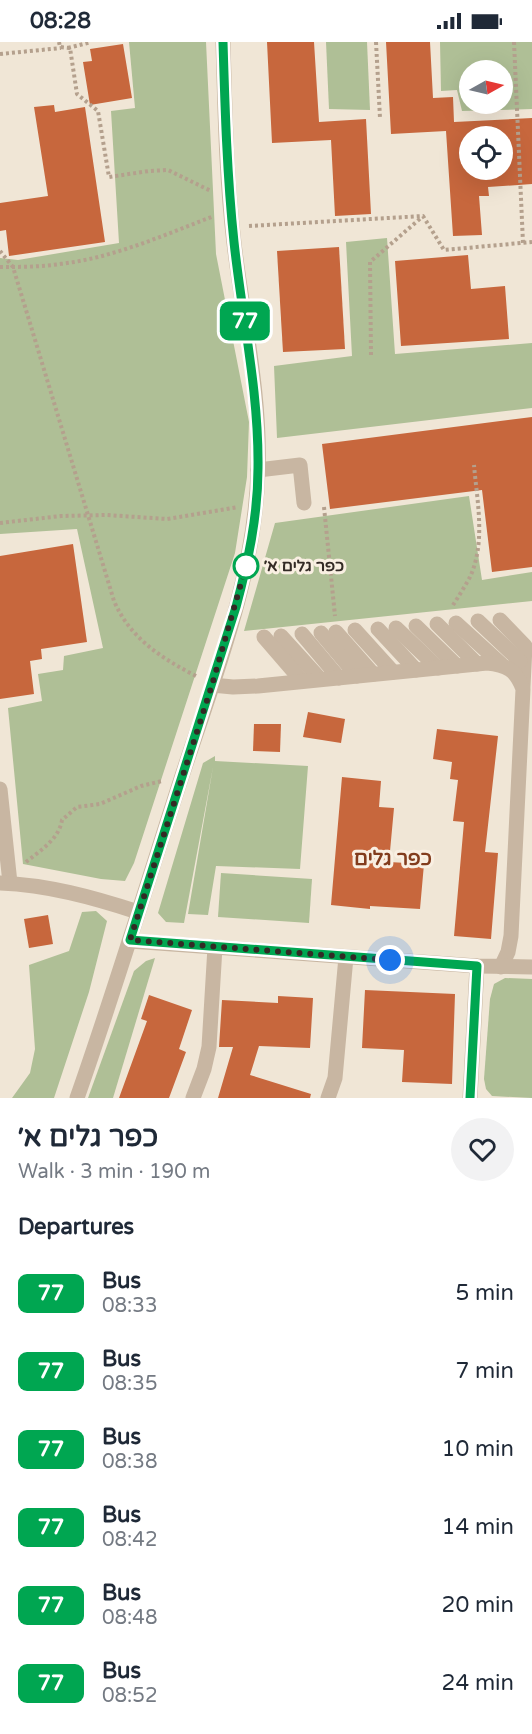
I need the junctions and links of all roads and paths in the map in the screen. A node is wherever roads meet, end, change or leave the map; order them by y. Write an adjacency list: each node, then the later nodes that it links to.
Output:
1 (60, 42): 6 (path)
2 (91, 42): 6 (path)
3 (223, 42): 9 (street)
4 (376, 42): 8 (path)
5 (514, 42): 13 (path)
6 (70, 48): 7 (path); 9 (path)
7 (0, 54)
8 (380, 118)
9 (231, 205): 11 (street); 16 (path)
10 (423, 216): 11 (path); 13 (path); 17 (path)
11 (233, 227): 19 (street)
12 (532, 242): 13 (path)
13 (523, 243)
14 (0, 251): 16 (path)
15 (0, 267): 16 (path)
16 (13, 267): 23 (path)
17 (371, 355)
18 (474, 465): 26 (path)
19 (258, 470): 21 (street); 22 (street)
20 (322, 497): 32 (path)
21 (304, 502)
22 (256, 504): 23 (path); 47 (street)
23 (89, 515): 24 (path); 47 (path)
24 (0, 523)
25 (500, 620): 37 (street)
26 (447, 621): 37 (street); 38 (street)
27 (478, 621): 37 (street)
28 (416, 626): 39 (street)
29 (396, 628): 40 (street)
30 (378, 629): 41 (street)
31 (355, 630): 42 (street)
32 (336, 632): 43 (street)
33 (321, 633): 43 (street)
34 (302, 634): 44 (street)
35 (281, 636): 45 (street)
36 (264, 637): 46 (street)
37 (518, 660): 38 (street); 56 (street)
38 (477, 664): 39 (street)
39 (457, 666): 40 (street)
40 (438, 668): 41 (street)
41 (416, 670): 42 (street)
42 (393, 672): 43 (street)
43 (365, 675): 44 (street)
44 (339, 678): 45 (street)
45 (320, 679): 46 (street)
46 (302, 681): 47 (street)
47 (212, 685): 48 (street)
48 (182, 777): 50 (path); 51 (street)
49 (0, 789): 50 (street)
50 (7, 881): 51 (street)
51 (138, 912): 52 (street)
52 (130, 940): 53 (street); 58 (street)
53 (215, 947): 54 (street); 59 (street)
54 (346, 957): 55 (street); 60 (street)
55 (477, 966): 56 (street); 61 (street)
56 (501, 967): 57 (street)
57 (532, 967)
58 (77, 1098)
59 (193, 1098)
60 (328, 1098)
61 (470, 1098)

